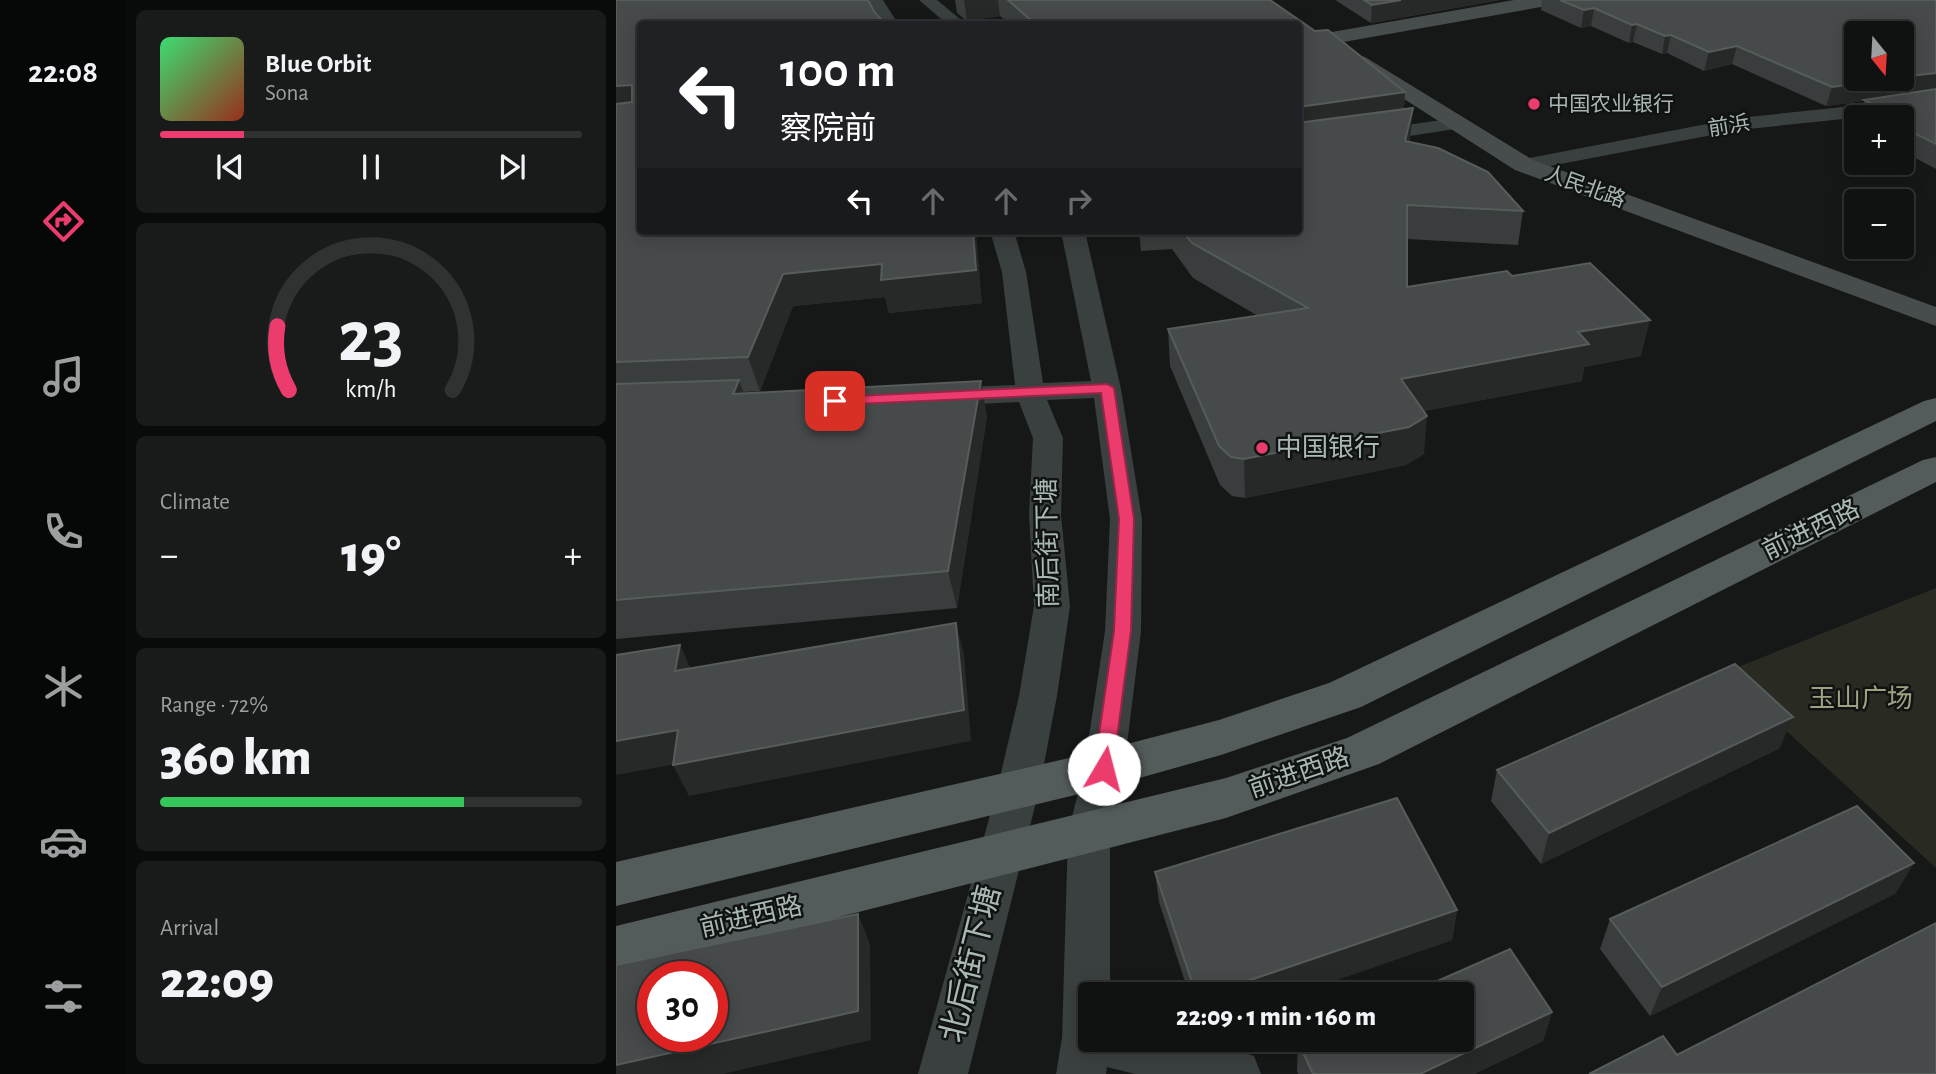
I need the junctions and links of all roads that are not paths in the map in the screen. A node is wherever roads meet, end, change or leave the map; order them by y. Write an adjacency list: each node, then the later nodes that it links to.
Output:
1 (875, 0): 4 (street)
2 (931, 0): 5 (street)
3 (1547, 0): 7 (main road)
4 (888, 21)
5 (954, 21)
6 (1302, 34): 7 (main road, 人民北路)
7 (1326, 41): 9 (main road, 人民北路)
8 (1936, 99): 11 (street, 前浜)
9 (1455, 124): 10 (street); 11 (main road, 人民北路)
10 (1302, 146)
11 (1524, 165): 14 (main road, 人民北路)
12 (1003, 235): 16 (street, 南后街下塘)
13 (1074, 235): 15 (street)
14 (1936, 317)
15 (1107, 388): 16 (street); 20 (street)
16 (1030, 393): 17 (street); 21 (street, 南后街下塘)
17 (905, 398)
18 (1936, 408): 20 (main road, 前进西路)
19 (1936, 468): 22 (main road, 前进西路)
20 (1104, 769): 21 (main road, 前进西路); 22 (street)
21 (1018, 790): 23 (street, 南后街下塘); 24 (main road, 前进西路)
22 (1089, 832): 23 (main road, 前进西路); 26 (street)
23 (999, 855): 25 (main road, 前进西路); 28 (street, 北后街下塘)
24 (616, 884)
25 (616, 950)
26 (1088, 982)
27 (1110, 1052): 29 (street)
28 (943, 1074)
29 (1236, 1074)

